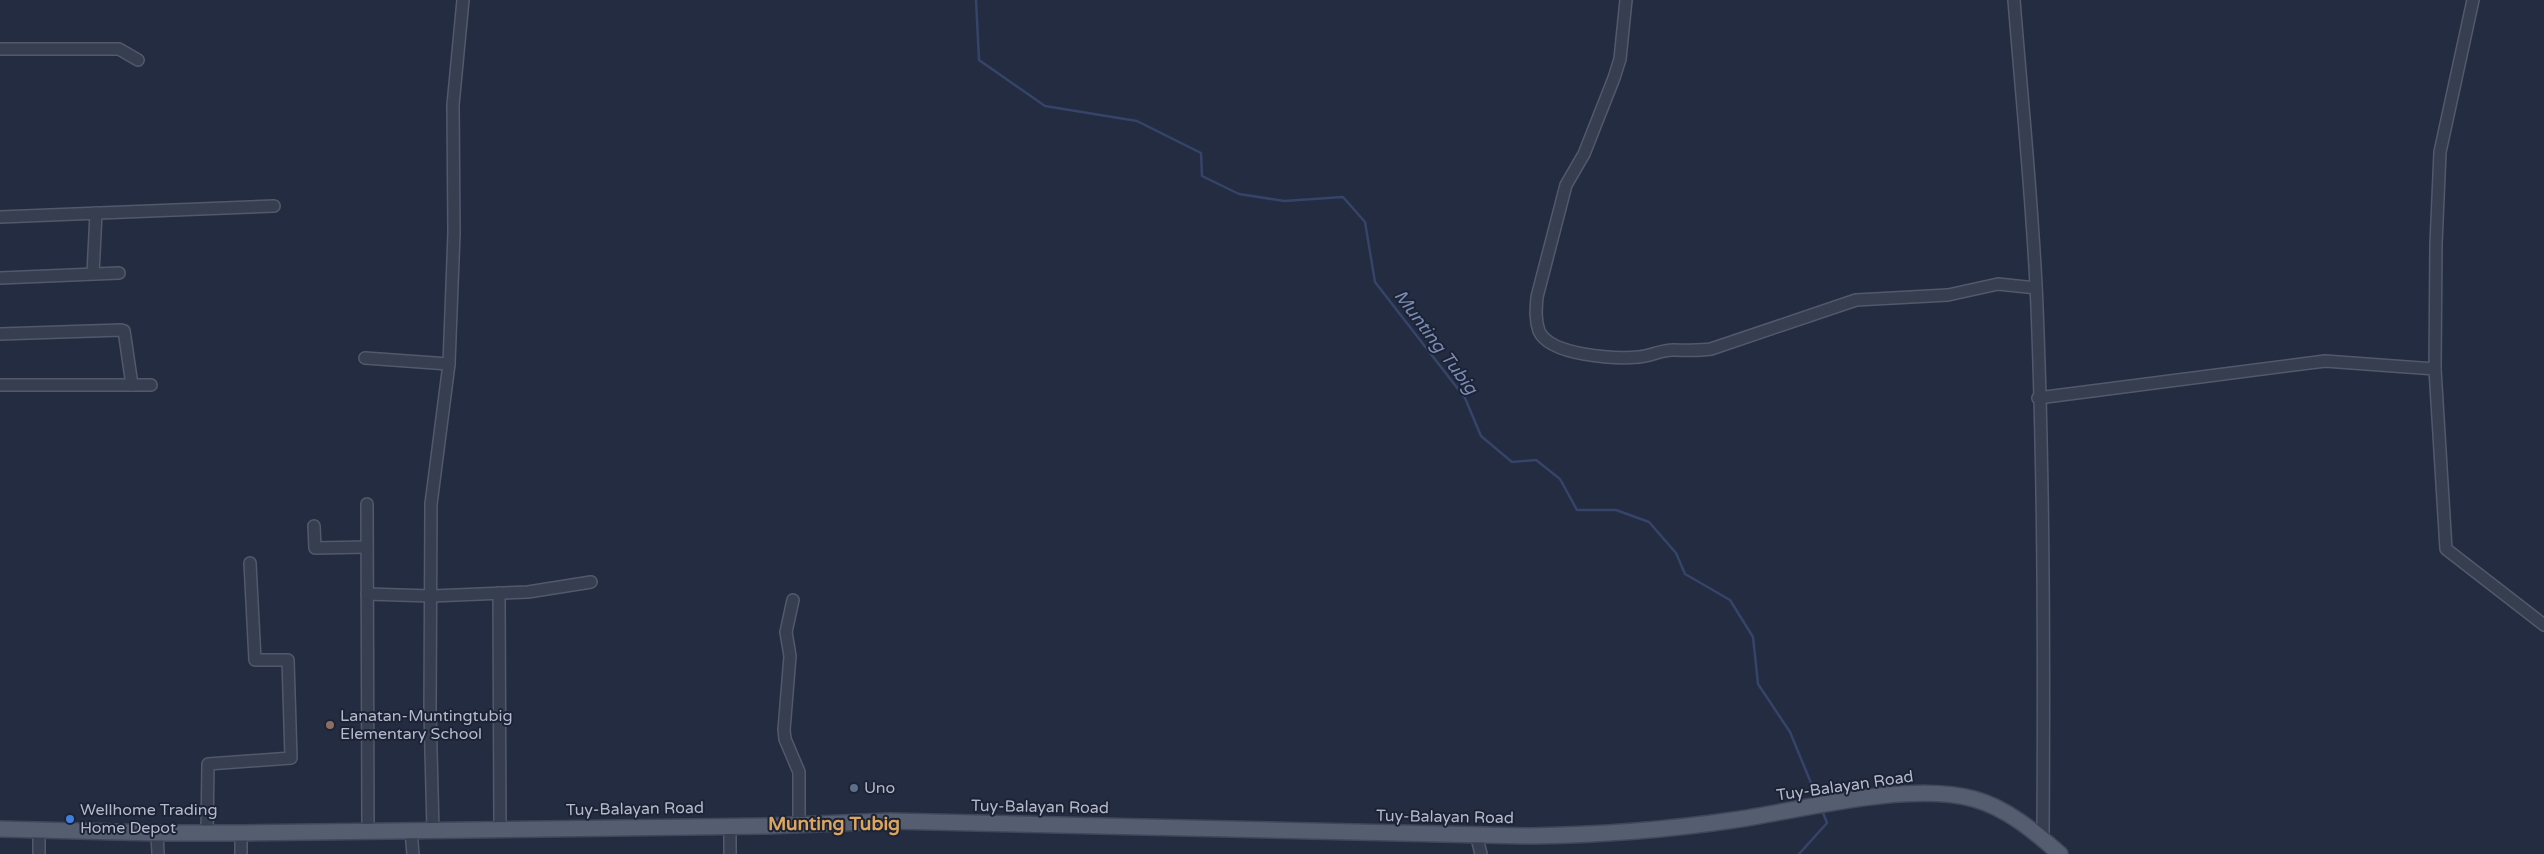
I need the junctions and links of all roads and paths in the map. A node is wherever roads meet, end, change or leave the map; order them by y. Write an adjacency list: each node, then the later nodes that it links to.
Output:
1 (463, 0): 16 (street)
2 (1626, 0): 13 (street)
3 (2014, 0): 13 (street)
4 (2473, 0): 17 (street)
5 (0, 49): 6 (street)
6 (138, 60)
7 (274, 206): 8 (street)
8 (96, 212): 9 (street); 11 (street)
9 (0, 217)
10 (119, 273): 11 (street)
11 (93, 274): 12 (street)
12 (0, 278)
13 (2036, 288): 21 (street)
14 (0, 334): 19 (street)
15 (365, 358): 16 (street)
16 (449, 364): 29 (street)
17 (2435, 368): 21 (street); 31 (street)
18 (0, 385): 19 (street)
19 (132, 385): 20 (street)
20 (150, 385)
21 (2038, 398): 44 (street)
22 (367, 504): 24 (street)
23 (314, 526): 24 (street)
24 (367, 547): 28 (street)
25 (250, 563): 41 (street)
26 (591, 582): 27 (street)
27 (499, 593): 29 (street); 36 (street)
28 (368, 594): 29 (street); 37 (street)
29 (432, 596): 38 (street)
30 (793, 600): 33 (street)
31 (2544, 625)
32 (730, 825): 33 (main road, Tuy-Balayan Road); 36 (main road, Tuy-Balayan Road); 49 (street)
33 (799, 825): 43 (main road, Tuy-Balayan Road)
34 (0, 829): 35 (main road, Tuy-Balayan Road)
35 (39, 829): 40 (main road, Tuy-Balayan Road); 45 (street)
36 (500, 829): 38 (main road, Tuy-Balayan Road)
37 (368, 830): 39 (main road, Tuy-Balayan Road); 42 (main road, Tuy-Balayan Road)
38 (433, 830): 39 (main road, Tuy-Balayan Road)
39 (410, 831): 48 (street)
40 (157, 833): 41 (main road, Tuy-Balayan Road); 46 (street)
41 (207, 833): 42 (main road, Tuy-Balayan Road)
42 (240, 833): 47 (street)
43 (1474, 834): 44 (main road, Tuy-Balayan Road); 50 (street); 51 (street)
44 (2043, 839): 52 (main road, Tuy-Balayan Road)
45 (39, 854)
46 (158, 854)
47 (241, 854)
48 (413, 854)
49 (730, 854)
50 (1474, 854)
51 (1482, 854)
52 (2060, 854)

